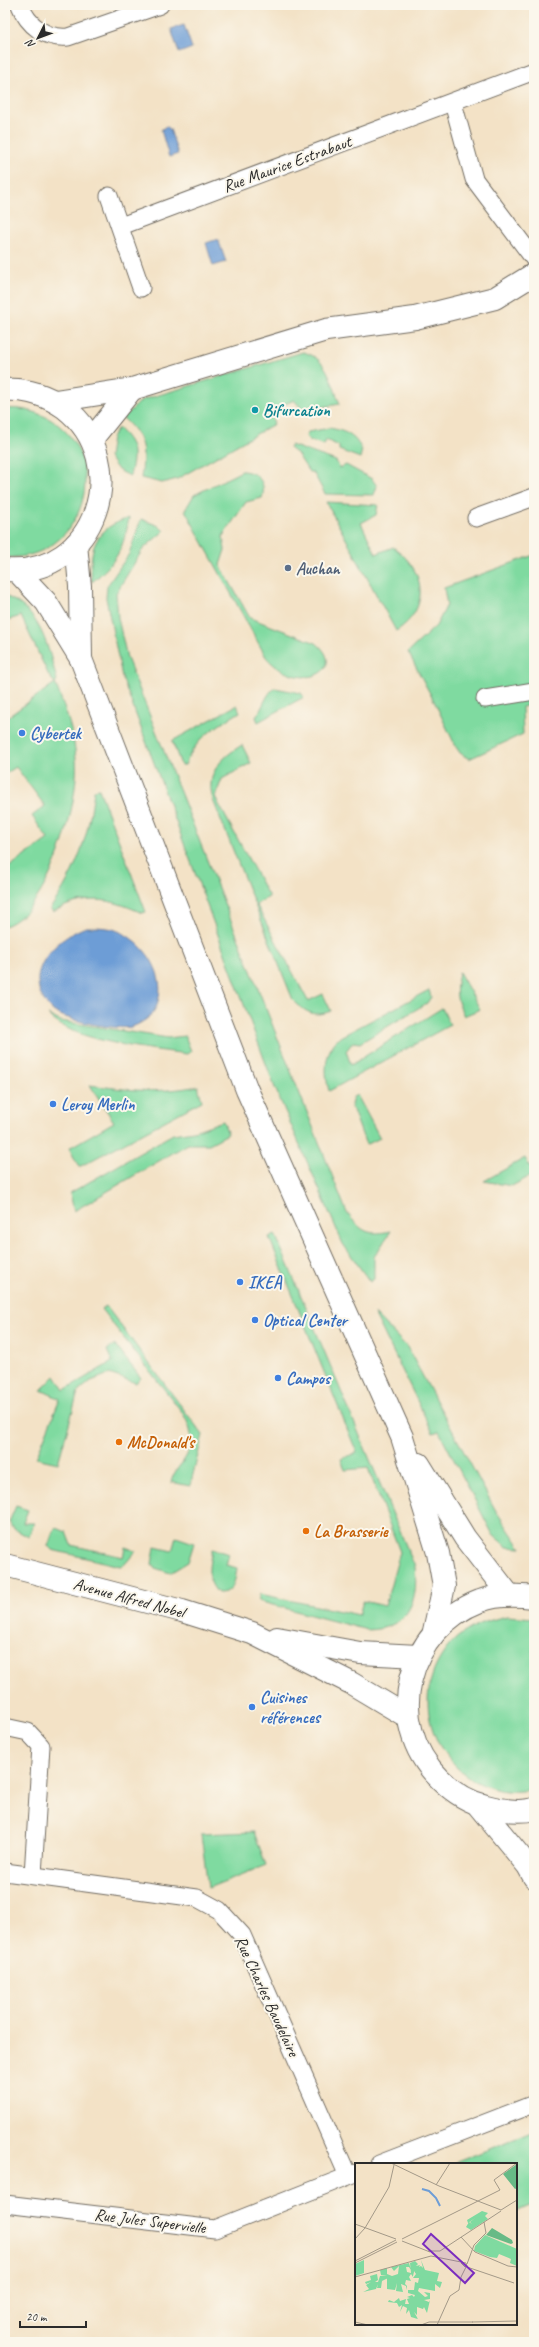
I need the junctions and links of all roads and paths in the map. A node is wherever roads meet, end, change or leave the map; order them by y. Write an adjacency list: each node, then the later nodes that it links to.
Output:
1 (20, 5): 2 (street)
2 (160, 5)
3 (534, 71): 4 (street, Rue Maurice Estrabaut)
4 (453, 103): 6 (street, Rue Maurice Estrabaut); 7 (street)
5 (110, 196): 6 (street)
6 (121, 226): 9 (street)
7 (534, 258)
8 (534, 274): 11 (main road)
9 (141, 288)
10 (6, 389): 12 (main road)
11 (132, 389): 12 (main road); 13 (main road)
12 (55, 401): 13 (main road)
13 (92, 438): 16 (main road)
14 (534, 497): 15 (street)
15 (476, 518)
16 (76, 544): 17 (main road); 18 (main road)
17 (11, 570): 18 (main road)
18 (81, 659): 21 (main road)
19 (534, 691): 20 (street)
20 (484, 700)
21 (402, 1437): 23 (main road); 25 (main road)
22 (5, 1566): 26 (main road, Avenue Alfred Nobel)
23 (509, 1595): 24 (main road); 25 (main road)
24 (534, 1597)
25 (434, 1631): 27 (main road)
26 (252, 1633): 27 (main road, Avenue Alfred Nobel); 28 (main road, Avenue Alfred Nobel)
27 (418, 1656): 28 (main road)
28 (408, 1718): 30 (main road)
29 (5, 1728): 33 (street)
30 (477, 1804): 31 (main road); 34 (main road)
31 (534, 1809)
32 (5, 1872): 33 (street, Rue Charles Baudelaire)
33 (33, 1875): 37 (street, Rue Charles Baudelaire)
34 (534, 1877)
35 (534, 2104): 36 (street)
36 (382, 2163)
37 (352, 2174): 38 (street, Rue Jules Supervielle)
38 (5, 2204)

